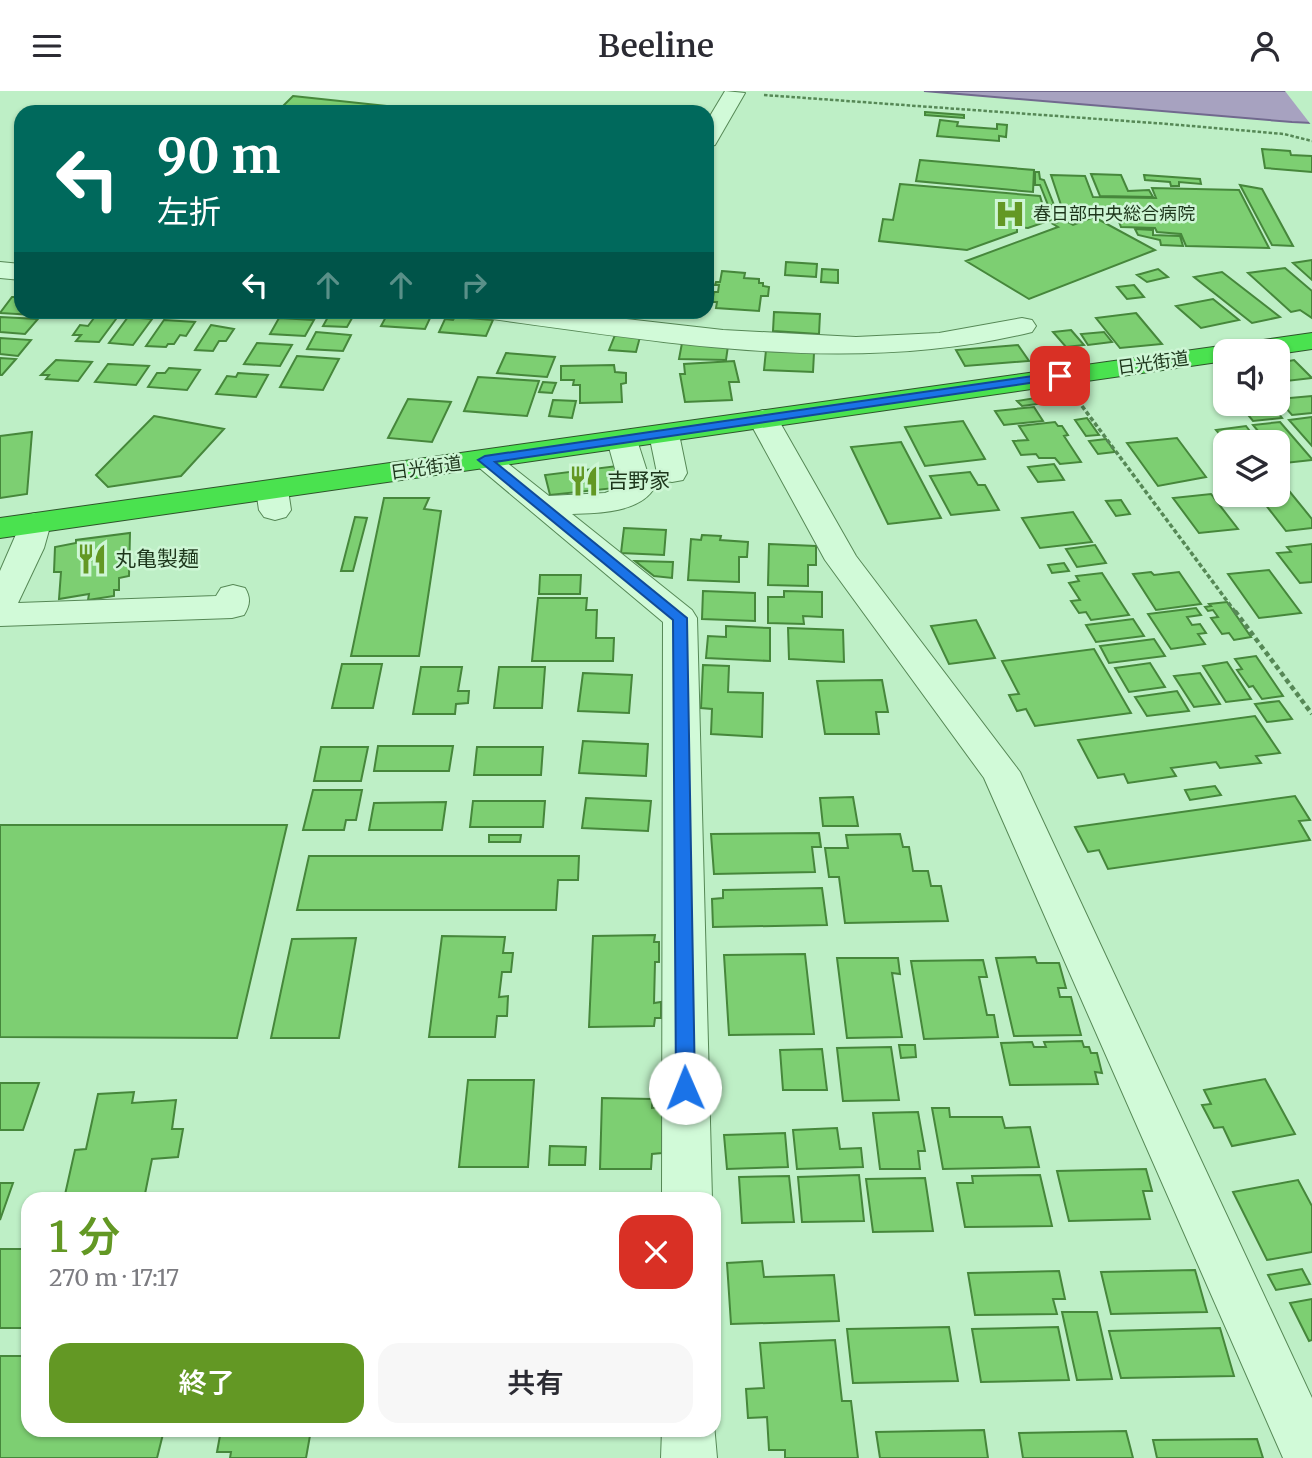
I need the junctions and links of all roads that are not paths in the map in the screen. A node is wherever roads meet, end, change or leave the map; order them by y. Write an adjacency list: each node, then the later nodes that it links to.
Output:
1 (734, 93): 2 (street)
2 (714, 128)
3 (619, 319): 4 (street)
4 (1022, 327)
5 (1312, 341): 6 (highway)
6 (1290, 344)
7 (1213, 355): 8 (highway, 日光街道)
8 (763, 419): 9 (highway, 日光街道); 22 (street)
9 (664, 434): 10 (highway, 日光街道); 12 (street)
10 (622, 440): 11 (highway, 日光街道); 13 (street)
11 (485, 460): 13 (street); 15 (highway, 日光街道)
12 (672, 473)
13 (548, 511): 14 (street); 19 (street)
14 (598, 516)
15 (35, 523): 16 (highway, 日光街道); 18 (street)
16 (0, 528)
17 (233, 596): 18 (street)
18 (2, 599)
19 (687, 1192)
20 (689, 1437): 21 (street)
21 (690, 1458)
22 (1311, 1458)

